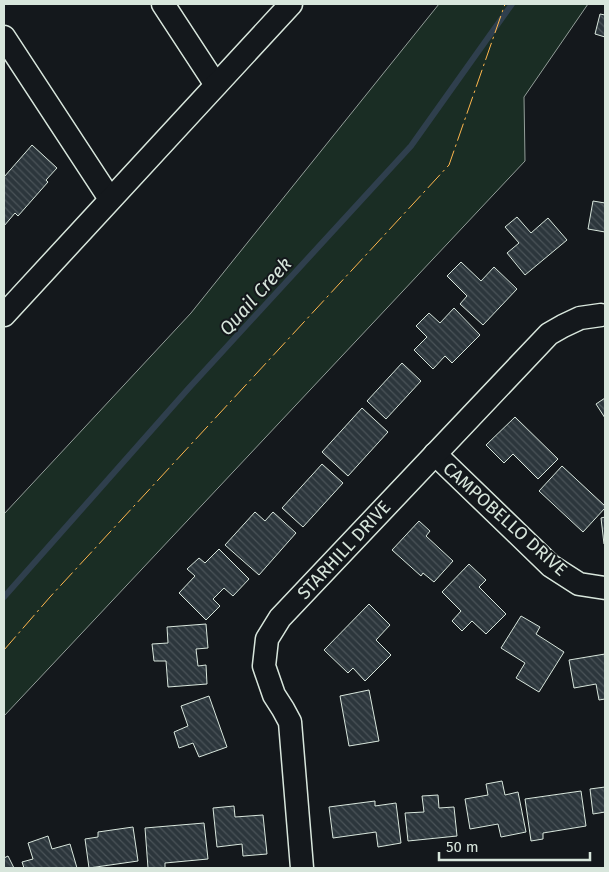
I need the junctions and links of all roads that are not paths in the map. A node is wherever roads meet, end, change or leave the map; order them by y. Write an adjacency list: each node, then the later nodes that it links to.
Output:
1 (163, 4): 4 (street)
2 (291, 4): 4 (street)
3 (4, 37): 5 (street)
4 (216, 85): 5 (street)
5 (110, 199): 6 (street)
6 (4, 315)
7 (601, 315): 8 (street, STARHILL DRIVE)
8 (435, 454): 9 (street, CAMPOBELLO DRIVE); 10 (street, STARHILL DRIVE)
9 (605, 588)
10 (302, 868)

